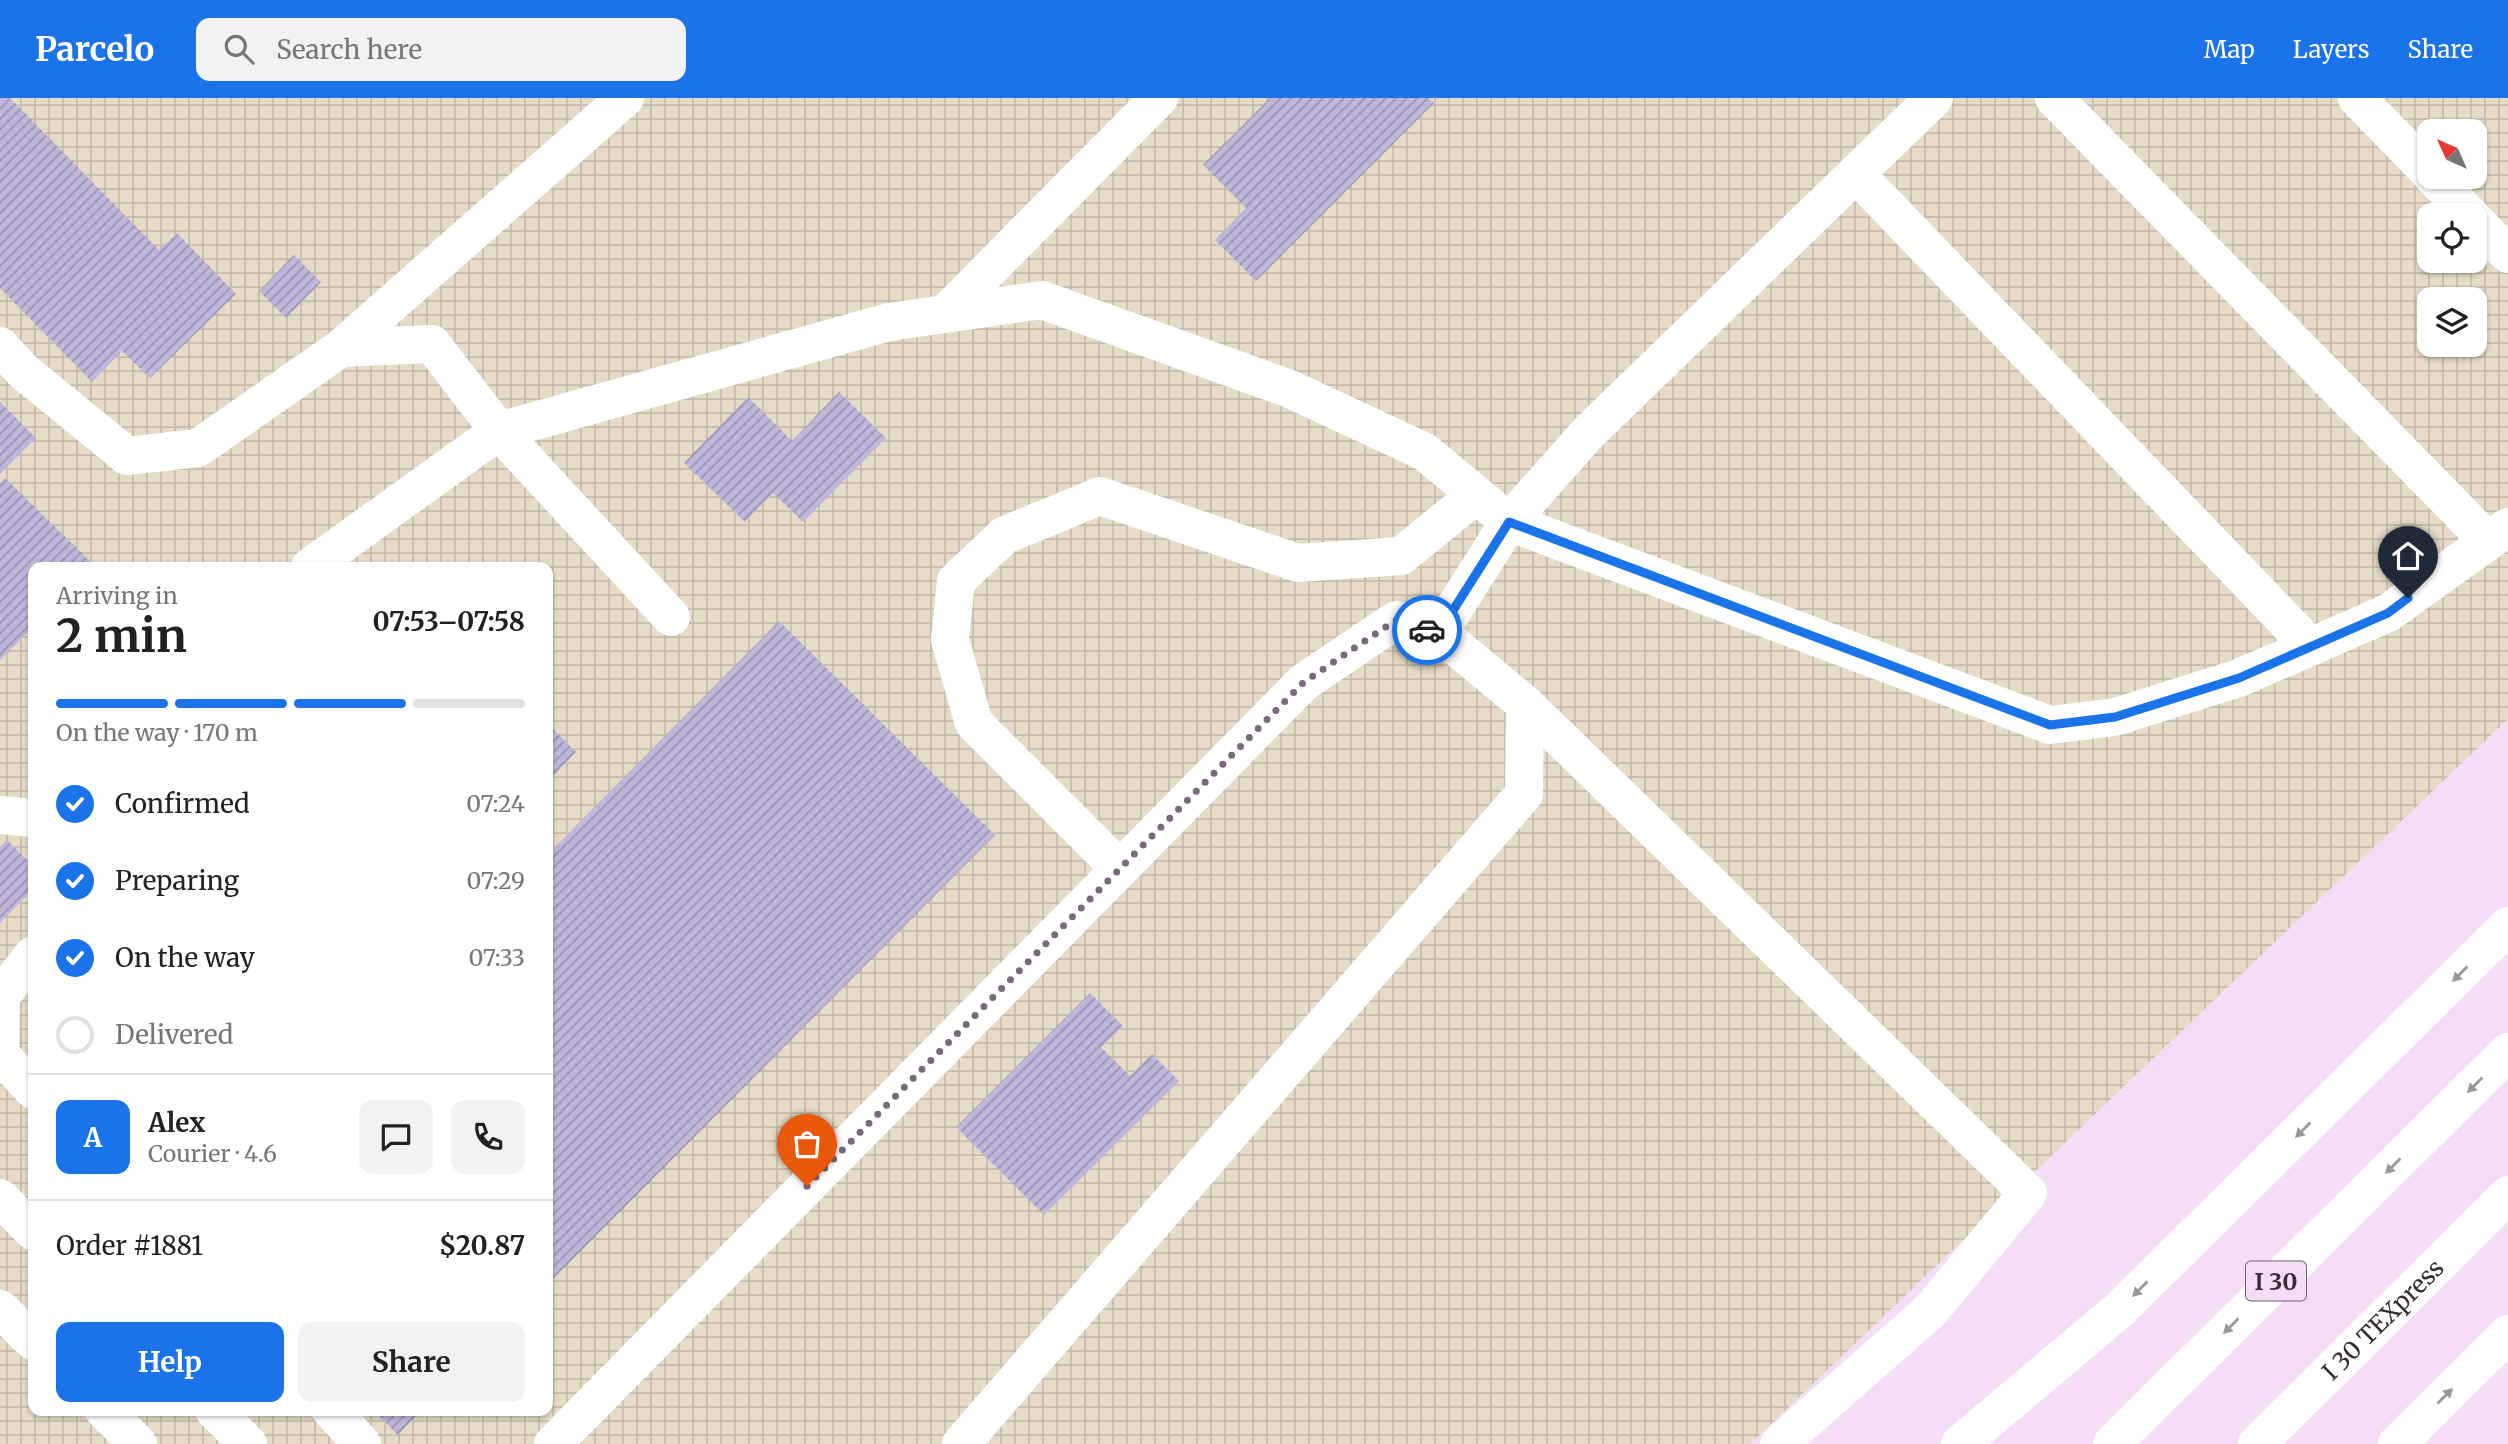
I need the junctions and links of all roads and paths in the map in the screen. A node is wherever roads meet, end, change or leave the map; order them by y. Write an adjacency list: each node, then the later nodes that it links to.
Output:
1 (625, 98): 14 (main road)
2 (1159, 98): 12 (main road)
3 (1934, 98): 7 (main road)
4 (2054, 98): 18 (main road)
5 (2357, 98): 6 (main road)
6 (2417, 160)
7 (1856, 174): 17 (main road); 22 (main road)
8 (2445, 189): 9 (main road)
9 (2458, 203)
10 (2487, 233): 11 (main road)
11 (2508, 254)
12 (946, 314): 15 (main road); 16 (main road)
13 (0, 346): 14 (main road)
14 (341, 348): 15 (main road)
15 (499, 431): 19 (main road); 20 (main road)
16 (1476, 495): 17 (main road); 26 (main road)
17 (1509, 522): 21 (main road); 22 (main road)
18 (2498, 534): 22 (main road)
19 (317, 562)
20 (671, 617)
21 (1438, 634): 23 (main road); 26 (main road)
22 (2311, 647)
23 (1525, 704): 44 (main road); 45 (main road)
24 (0, 815): 25 (main road)
25 (28, 818)
26 (1120, 869): 43 (main road)
27 (2508, 926): 46 (main road, one-way to 46)
28 (28, 961): 30 (main road)
29 (2508, 1052): 47 (main road, I 30, one-way to 47)
30 (28, 1084)
31 (2508, 1195): 48 (main road, I 30 TEXpress)
32 (0, 1198): 33 (main road)
33 (28, 1226)
34 (0, 1309): 36 (main road)
35 (2508, 1334): 49 (main road, one-way to 35)
36 (28, 1336)
37 (110, 1416): 40 (main road)
38 (220, 1416): 41 (main road)
39 (336, 1416): 42 (main road)
40 (138, 1444)
41 (248, 1444)
42 (362, 1444)
43 (552, 1444)
44 (961, 1444)
45 (1779, 1444)
46 (1960, 1444)
47 (2112, 1444)
48 (2257, 1444)
49 (2397, 1444)

